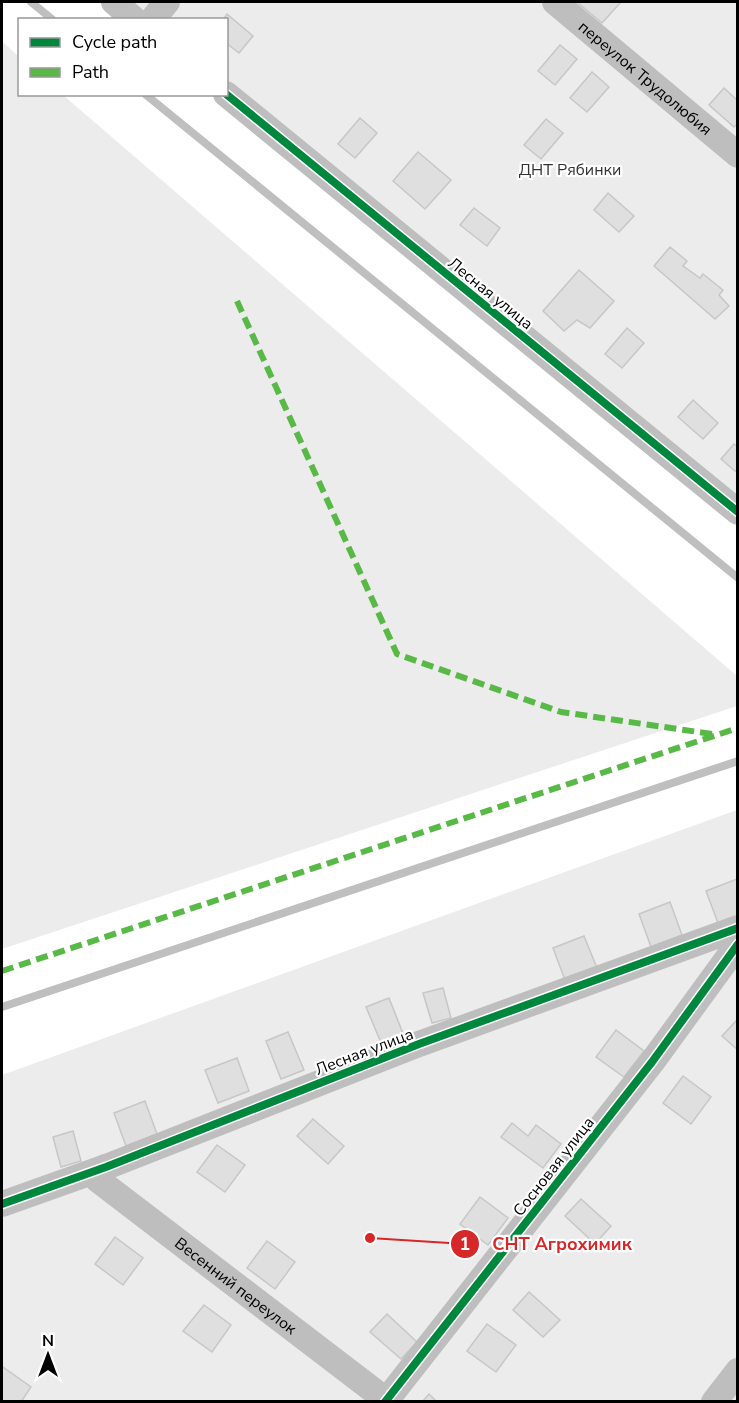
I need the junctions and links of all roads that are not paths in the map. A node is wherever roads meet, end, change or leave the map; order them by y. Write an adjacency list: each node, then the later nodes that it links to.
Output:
1 (114, 2): 4 (street)
2 (167, 2): 5 (street)
3 (555, 2): 7 (street, переулок Трудолюбия)
4 (133, 18)
5 (154, 18)
6 (228, 96): 8 (street, Лесная улица)
7 (738, 155)
8 (738, 512)
9 (738, 928): 11 (street, Лесная улица)
10 (738, 944): 14 (street, Сосновая улица)
11 (106, 1167): 12 (street, Лесная улица); 14 (street, Весенний переулок)
12 (2, 1204)
13 (738, 1371): 15 (street)
14 (385, 1401)
15 (714, 1401)

